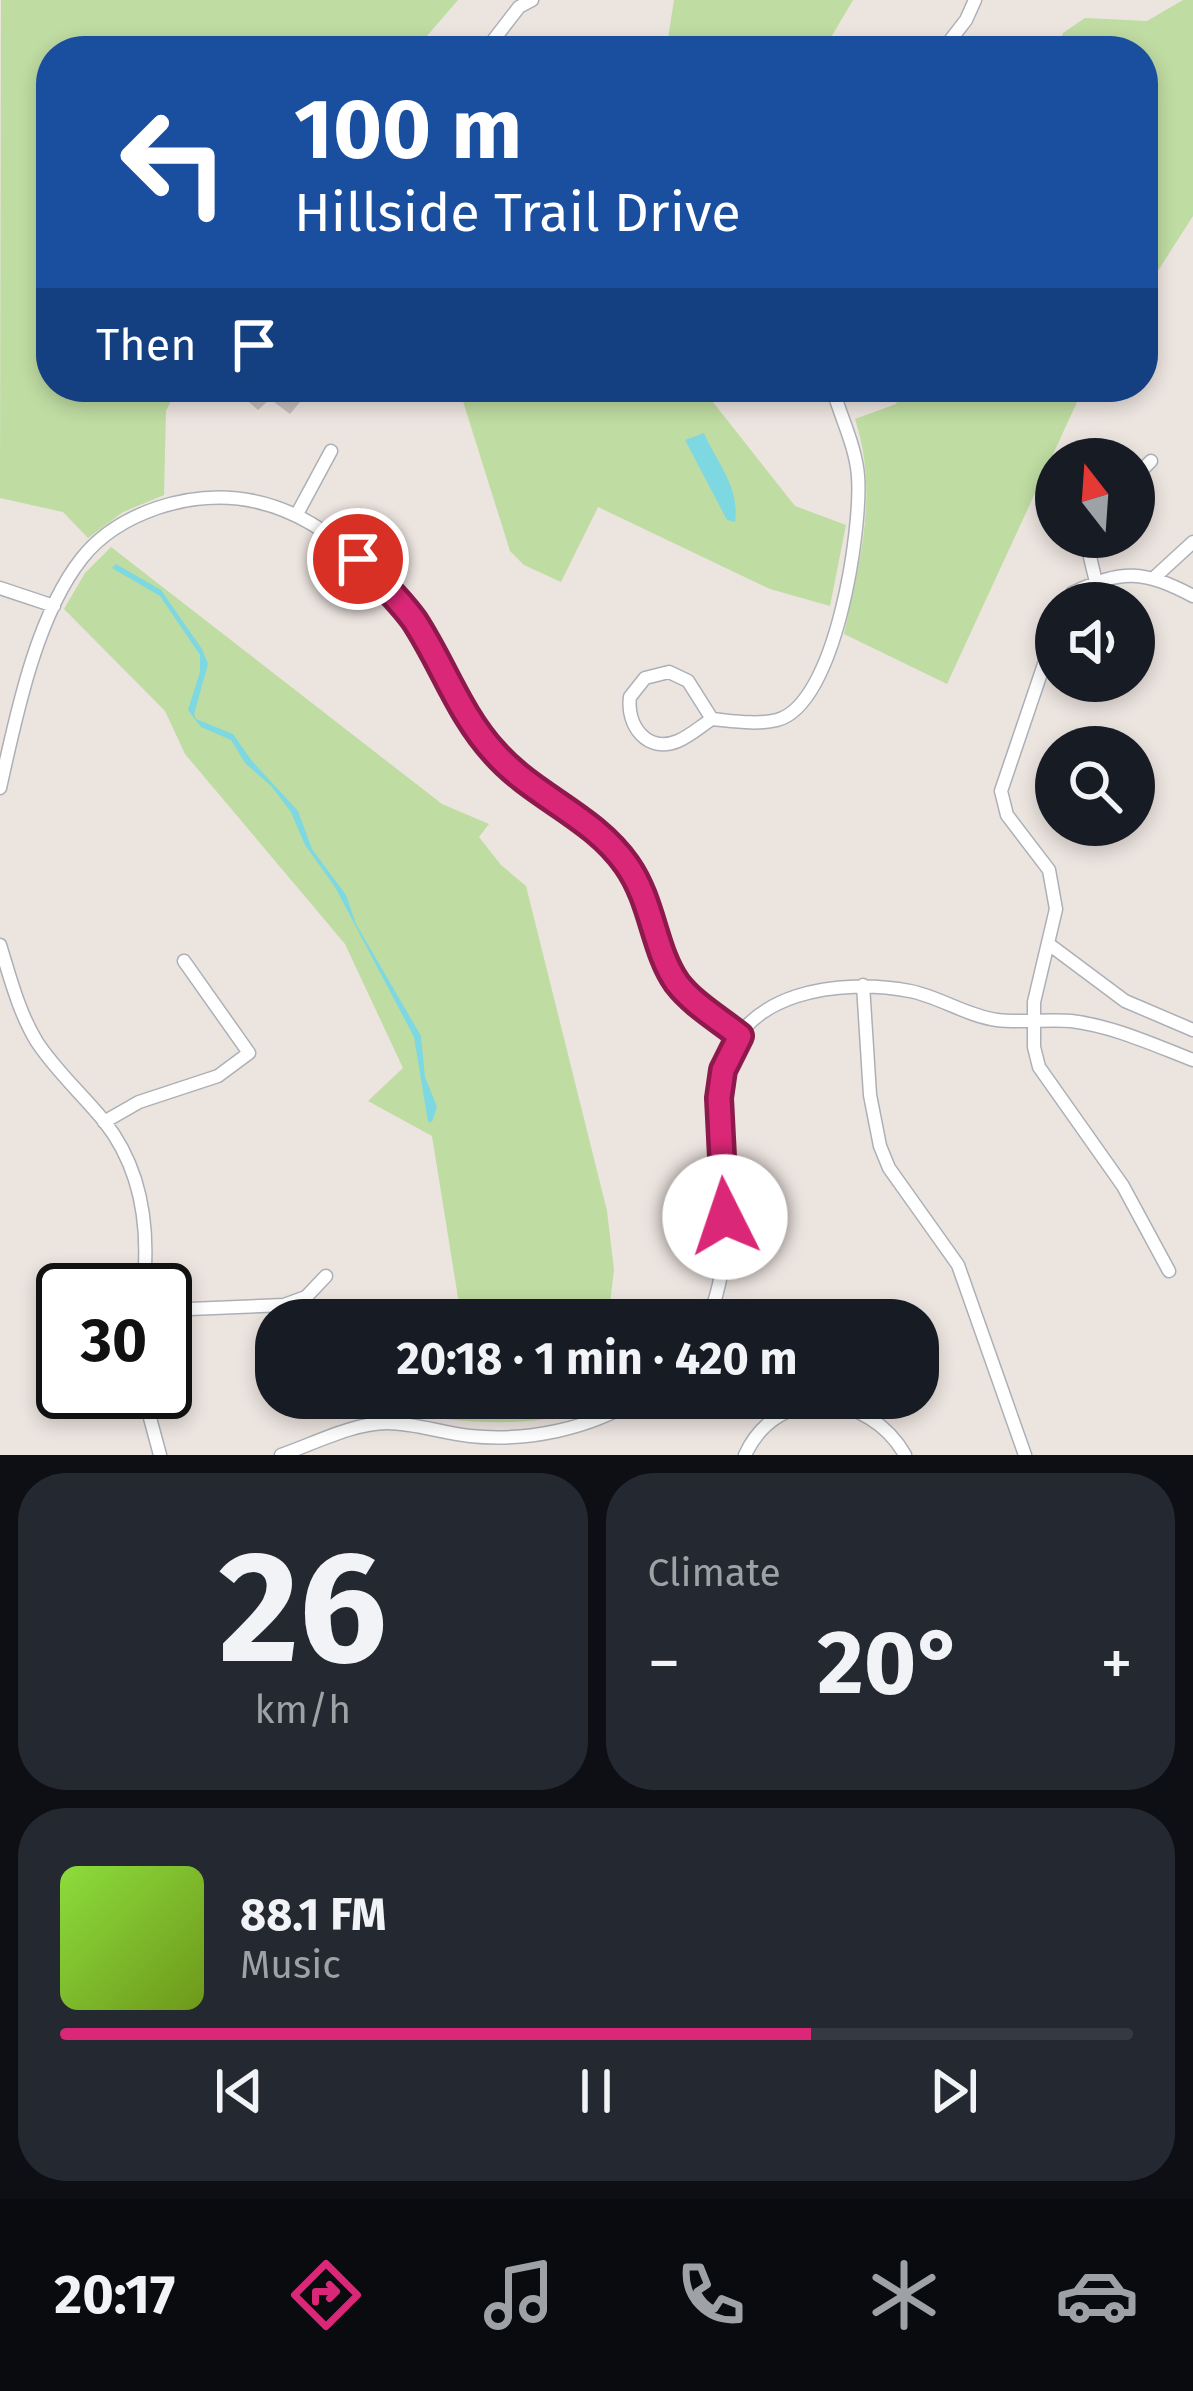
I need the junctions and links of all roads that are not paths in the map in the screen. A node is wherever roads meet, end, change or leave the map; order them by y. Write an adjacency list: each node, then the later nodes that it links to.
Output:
1 (532, 0): 3 (street)
2 (975, 0): 4 (street)
3 (497, 36)
4 (954, 36)
5 (837, 402): 16 (street)
6 (331, 451): 7 (street)
7 (297, 514): 14 (street); 24 (street)
8 (1193, 542): 10 (street)
9 (1090, 558): 11 (street)
10 (1156, 576): 11 (street); 13 (street)
11 (1096, 582)
12 (0, 588): 14 (street)
13 (1193, 596)
14 (55, 606): 17 (street)
15 (1035, 691): 19 (street)
16 (712, 719): 16 (street)
17 (0, 788)
18 (0, 945): 26 (street)
19 (1050, 945): 22 (street); 23 (street)
20 (184, 961): 26 (street)
21 (863, 985): 22 (street); 24 (street); 38 (street)
22 (1033, 1022): 25 (street); 28 (street)
23 (1193, 1030)
24 (740, 1036): 30 (street)
25 (1193, 1060)
26 (104, 1122): 27 (street)
27 (145, 1263)
28 (1169, 1271)
29 (326, 1276): 31 (street)
30 (716, 1299)
31 (192, 1309)
32 (150, 1419): 34 (street)
33 (596, 1419): 35 (street)
34 (160, 1455)
35 (281, 1455)
36 (745, 1455): 37 (street)
37 (905, 1455)
38 (1025, 1455)

